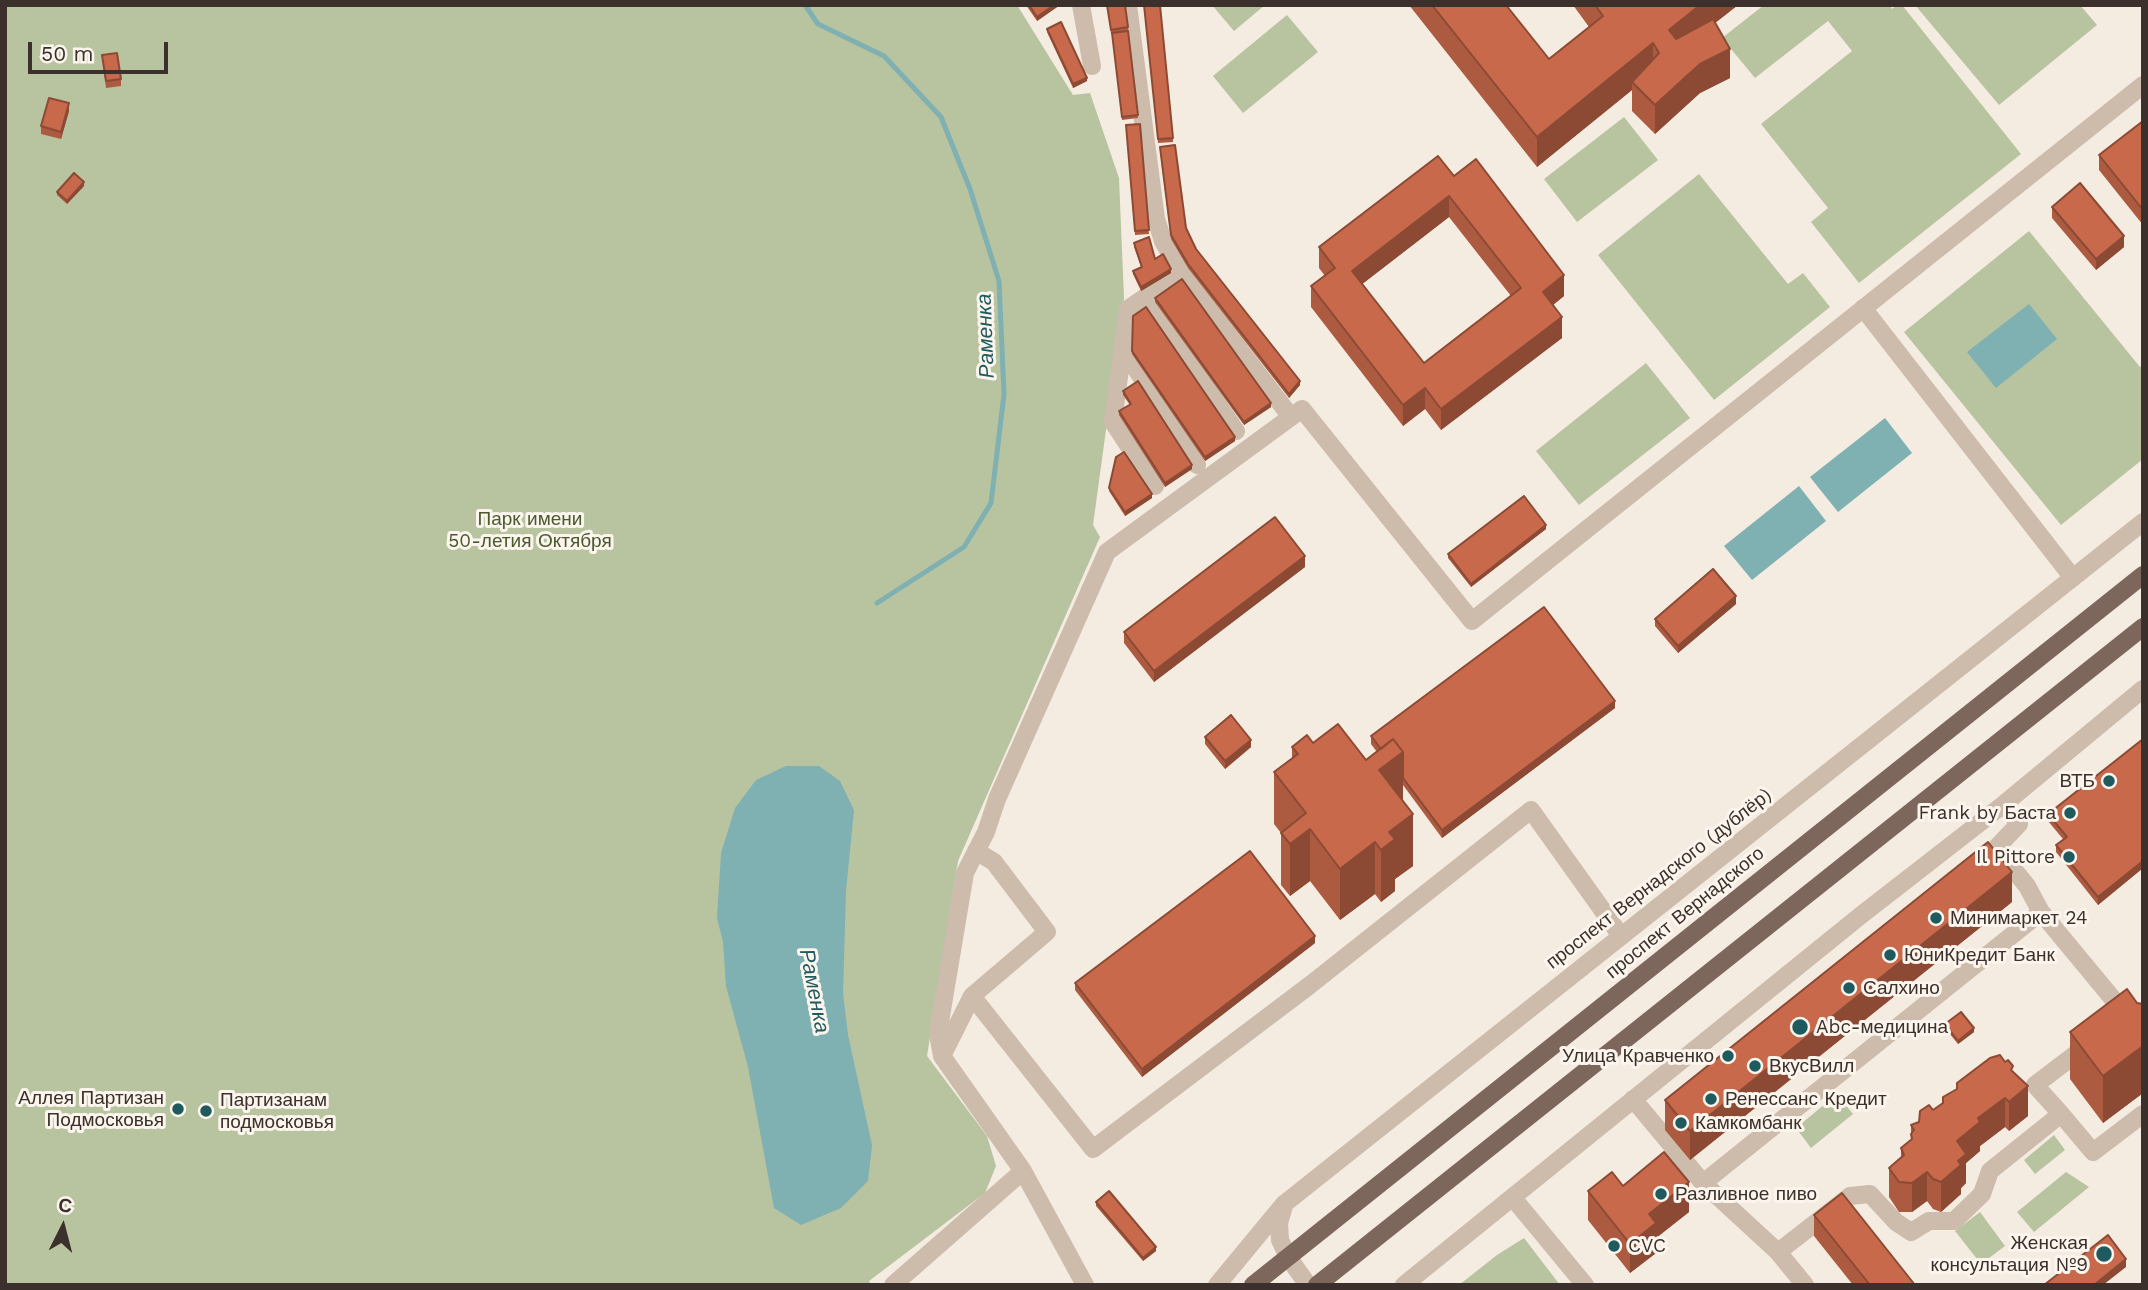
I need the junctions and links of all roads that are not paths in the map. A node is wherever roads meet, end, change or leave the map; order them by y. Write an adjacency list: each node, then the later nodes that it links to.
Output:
1 (1081, 5): 3 (street)
2 (1128, 5): 5 (street)
3 (1092, 66)
4 (2143, 85): 7 (street)
5 (1181, 273): 6 (street); 9 (street)
6 (1145, 297): 8 (street); 10 (street)
7 (1863, 308): 9 (street); 15 (street)
8 (1124, 350): 11 (street); 12 (street)
9 (1291, 417): 19 (street)
10 (1236, 431)
11 (1197, 465)
12 (1155, 486)
13 (2143, 522): 15 (street, проспект Вернадского (дублёр))
14 (2143, 575): 34 (main road, проспект Вернадского)
15 (2073, 578): 21 (street, проспект Вернадского (дублёр))
16 (2143, 626): 40 (main road)
17 (2143, 690): 18 (street)
18 (2004, 804): 20 (street); 26 (street)
19 (976, 851): 22 (street); 25 (street)
20 (2040, 912): 24 (street); 30 (street)
21 (1621, 936): 22 (street); 32 (street, проспект Вернадского (дублёр))
22 (972, 996): 25 (street)
23 (2143, 1004): 24 (street)
24 (2116, 1024): 27 (street)
25 (942, 1056): 29 (street)
26 (1633, 1099): 30 (street); 31 (street)
27 (2061, 1114): 28 (street); 33 (street)
28 (2143, 1114)
29 (1023, 1171): 35 (street); 36 (street)
30 (1703, 1183): 33 (street)
31 (1513, 1198): 41 (street); 42 (street)
32 (1284, 1204): 34 (street); 37 (street, проспект Вернадского (дублёр))
33 (1778, 1252): 43 (street)
34 (1288, 1256): 38 (main road, проспект Вернадского); 39 (street)
35 (892, 1285)
36 (1085, 1285)
37 (1217, 1285)
38 (1253, 1285)
39 (1308, 1285)
40 (1317, 1285)
41 (1404, 1285)
42 (1586, 1285)
43 (1805, 1285)

